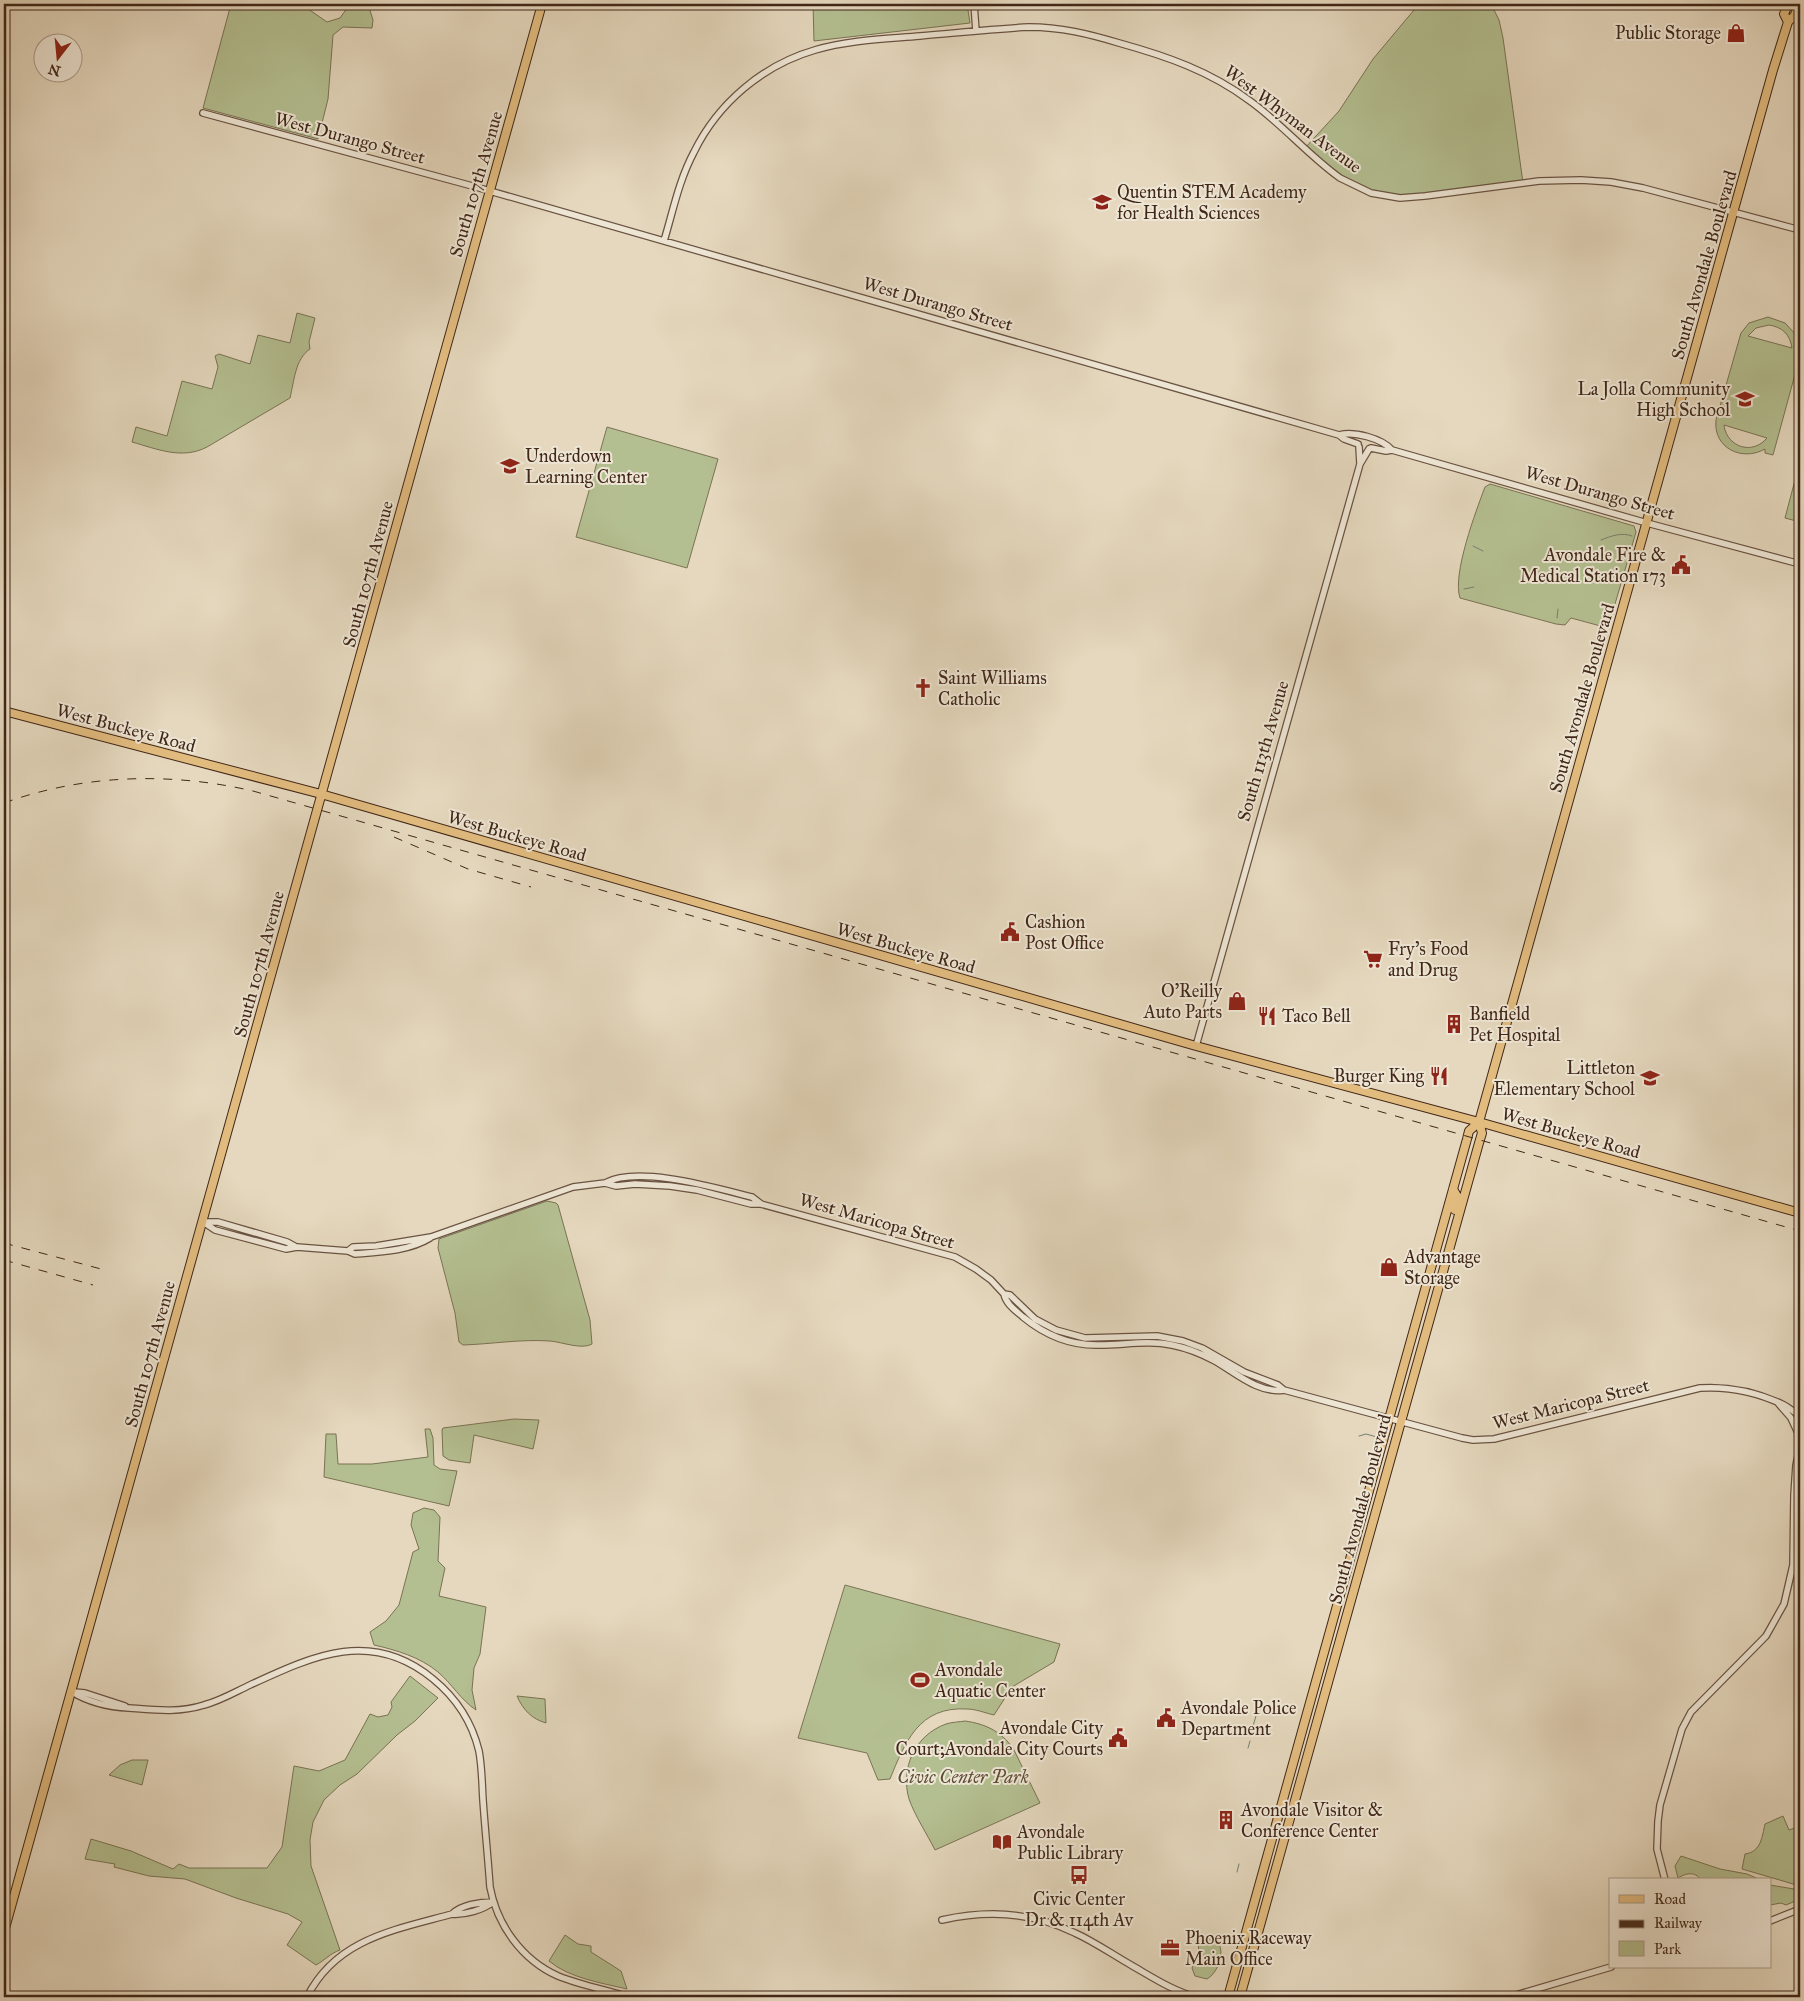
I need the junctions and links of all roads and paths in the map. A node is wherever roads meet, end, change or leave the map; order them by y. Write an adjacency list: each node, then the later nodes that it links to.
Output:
1 (542, 4): 8 (main road, South 107th Avenue)
2 (974, 4): 6 (street)
3 (1788, 4): 5 (main road, South Avondale Boulevard)
4 (1798, 4): 5 (main road, South Avondale Boulevard)
5 (1788, 22): 9 (main road, South Avondale Boulevard)
6 (976, 31): 9 (street, West Whyman Avenue); 11 (street, West Whyman Avenue)
7 (203, 113): 8 (street, West Durango Street)
8 (490, 191): 11 (street, West Durango Street); 21 (main road, South 107th Avenue)
9 (1734, 213): 10 (street, West Whyman Avenue); 18 (main road, South Avondale Boulevard)
10 (1800, 230)
11 (664, 241): 12 (street, West Durango Street)
12 (1339, 435): 13 (street, West Durango Street); 15 (street)
13 (1364, 435): 14 (street, West Durango Street); 15 (street)
14 (1371, 437): 16 (street, West Durango Street); 16 (street)
15 (1359, 445): 16 (street); 17 (street, South 113th Avenue)
16 (1376, 447): 17 (street, South 113th Avenue); 18 (street, West Durango Street)
17 (1360, 464): 22 (street, South 113th Avenue)
18 (1647, 523): 19 (street, West Durango Street); 23 (main road, South Avondale Boulevard)
19 (1800, 564)
20 (4, 711): 21 (main road, West Buckeye Road)
21 (321, 794): 22 (main road, West Buckeye Road); 26 (main road, South 107th Avenue)
22 (1196, 1046): 23 (main road, West Buckeye Road)
23 (1479, 1122): 24 (main road, South Avondale Boulevard); 25 (main road, West Buckeye Road); 27 (main road, South Avondale Boulevard)
24 (1453, 1189): 27 (main road); 30 (main road, South Avondale Boulevard)
25 (1800, 1213)
26 (203, 1222): 30 (street, West Maricopa Street); 37 (main road, South 107th Avenue)
27 (1455, 1229): 31 (main road, South Avondale Boulevard)
28 (1778, 1403): 29 (street, West Maricopa Street); 31 (street, West Maricopa Street); 33 (street, West Maricopa Street)
29 (1800, 1415)
30 (1390, 1419): 31 (street, West Maricopa Street); 38 (main road, South Avondale Boulevard)
31 (1400, 1422): 39 (main road, South Avondale Boulevard)
32 (1800, 1422): 33 (street)
33 (1799, 1436): 34 (street)
34 (1800, 1446): 36 (street)
35 (1800, 1465): 36 (street)
36 (1797, 1474): 40 (street)
37 (72, 1692): 41 (street); 45 (main road, South 107th Avenue)
38 (1298, 1746): 39 (main road); 53 (main road, South Avondale Boulevard)
39 (1309, 1749): 54 (main road, South Avondale Boulevard)
40 (1664, 1878)
41 (493, 1902): 47 (street); 51 (street)
42 (1800, 1909): 44 (street)
43 (942, 1920): 52 (street)
44 (1772, 1920)
45 (4, 1932)
46 (1609, 1968): 48 (street)
47 (622, 1995)
48 (1529, 1995): 55 (street)
49 (4, 1996): 50 (main road)
50 (8, 1997)
51 (306, 1997)
52 (1196, 1997)
53 (1228, 1997)
54 (1240, 1997)
55 (1509, 1997)

